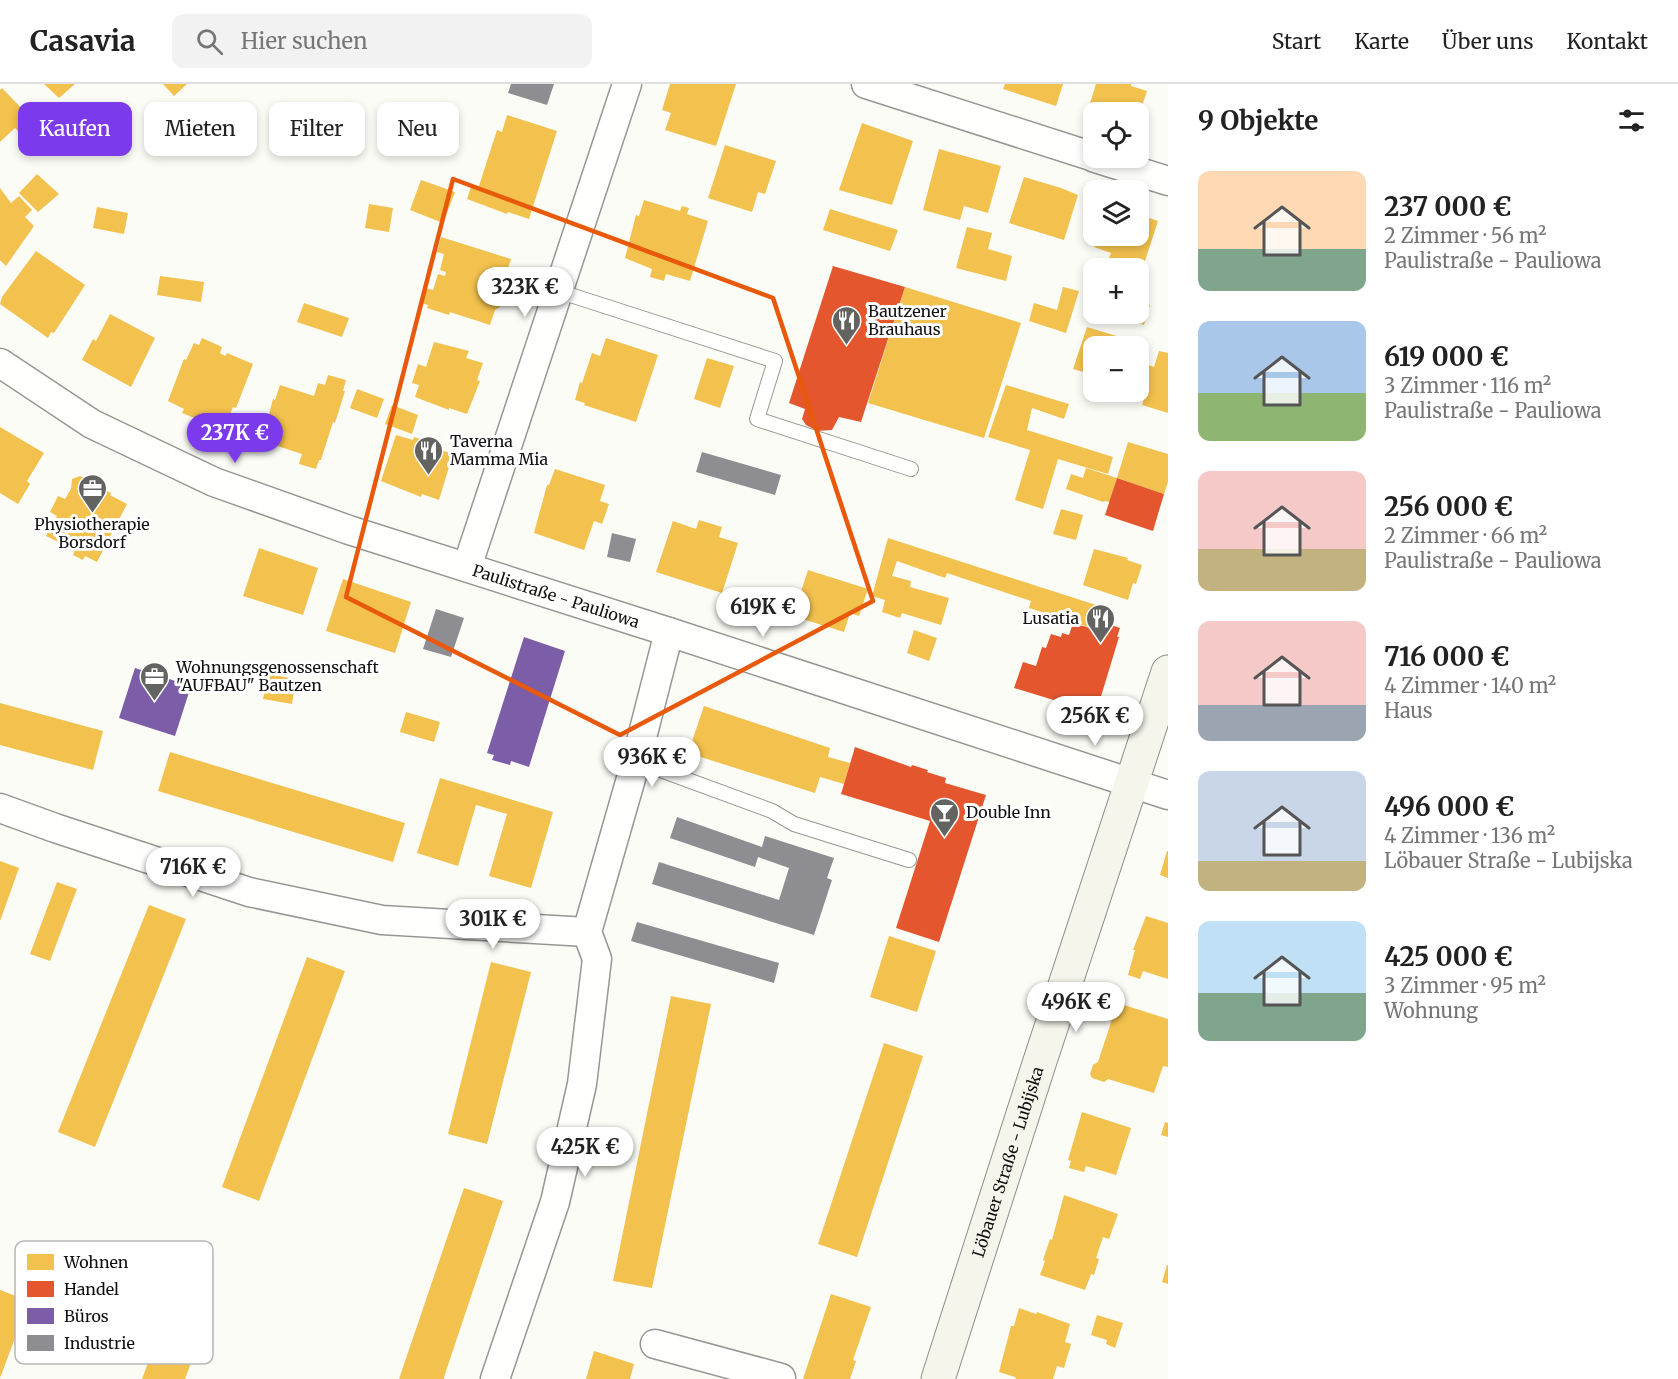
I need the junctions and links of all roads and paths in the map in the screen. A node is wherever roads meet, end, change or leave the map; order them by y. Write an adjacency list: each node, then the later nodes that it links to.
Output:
1 (627, 84): 6 (street)
2 (866, 84): 3 (street)
3 (1083, 153)
4 (1128, 168): 5 (street)
5 (1168, 181)
6 (558, 291): 8 (lane); 9 (street)
7 (0, 363): 9 (street, Paulistraße - Pauliowa)
8 (911, 469)
9 (467, 567): 10 (street, Paulistraße - Pauliowa)
10 (669, 632): 12 (street); 13 (street, Paulistraße - Pauliowa)
11 (1168, 672): 13 (main road, Löbauer Straße - Lubijska)
12 (636, 761): 16 (lane); 17 (street)
13 (1132, 783): 14 (street, Paulistraße - Pauliowa); 21 (main road, Löbauer Straße - Lubijska)
14 (1168, 795)
15 (0, 808): 17 (street)
16 (909, 860)
17 (587, 932): 20 (street)
18 (655, 1344): 19 (street)
19 (781, 1378)
20 (495, 1379)
21 (938, 1379)

